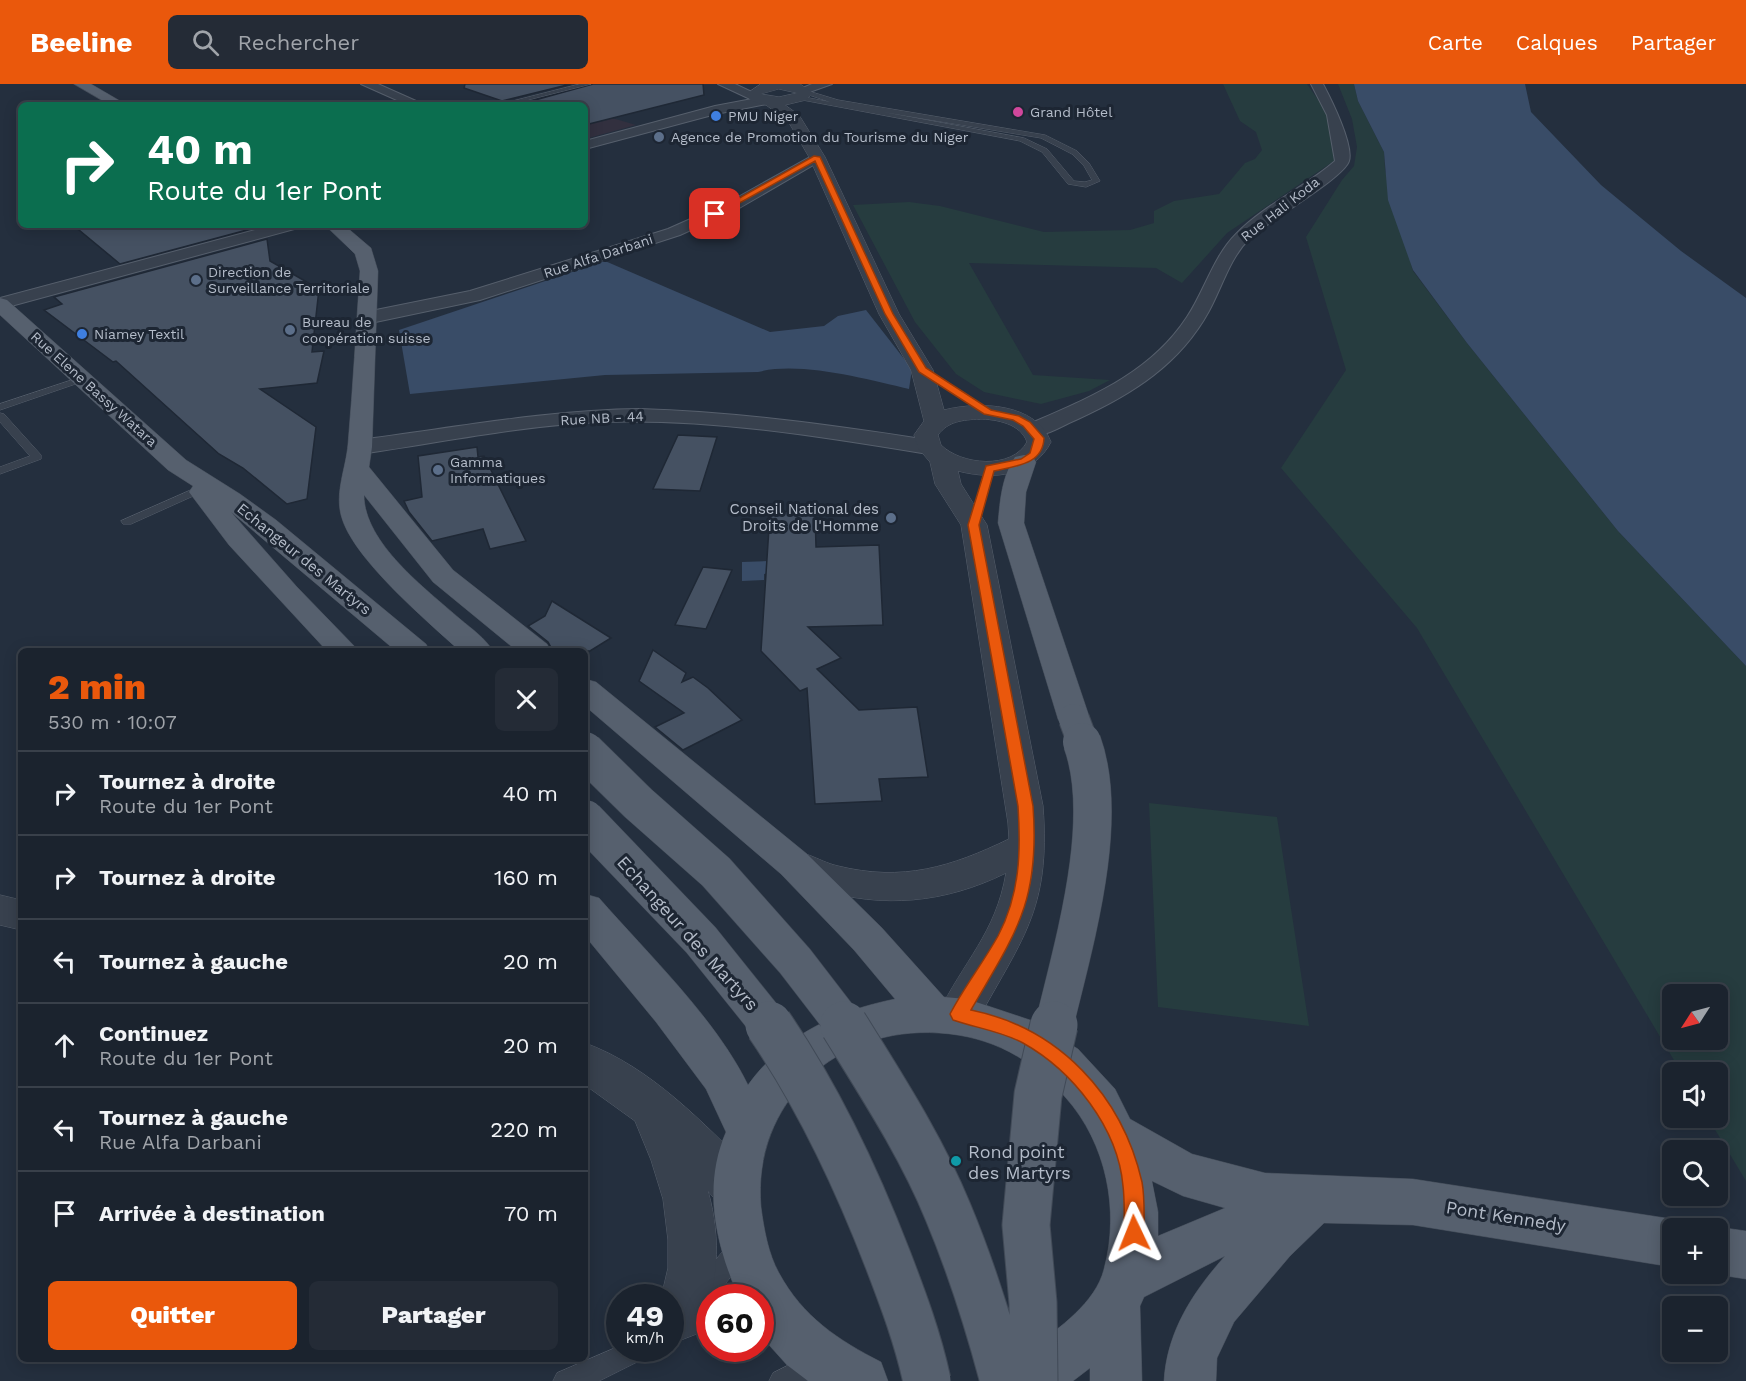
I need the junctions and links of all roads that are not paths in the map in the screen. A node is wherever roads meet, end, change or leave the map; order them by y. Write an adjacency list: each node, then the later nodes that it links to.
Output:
1 (81, 84): 10 (main road)
2 (367, 84): 11 (street)
3 (588, 84): 12 (lane)
4 (724, 84): 7 (street)
5 (826, 84): 9 (street)
6 (1317, 84): 28 (street, Rue Hali Koda)
7 (751, 91): 8 (street); 13 (street)
8 (770, 91): 9 (street); 13 (street); 14 (street)
9 (801, 92): 14 (street); 16 (lane); 17 (lane)
10 (114, 102)
11 (412, 102)
12 (513, 102)
13 (715, 110): 15 (street)
14 (794, 118): 18 (street)
15 (588, 144)
16 (1074, 150): 17 (lane); 17 (lane)
17 (1047, 152)
18 (817, 157): 22 (street, Rue Alfa Darbani); 23 (street)
19 (281, 228): 21 (street)
20 (338, 228): 22 (main road)
21 (0, 304): 24 (main road, Rue Elene Bassy Watara)
22 (366, 318): 30 (main road)
23 (922, 370): 26 (street); 29 (street)
24 (82, 380): 25 (lane); 33 (main road, Rue Elene Bassy Watara)
25 (0, 407)
26 (988, 412): 28 (street); 29 (street)
27 (0, 416): 32 (lane)
28 (1035, 430): 31 (street)
29 (934, 439): 30 (street, Rue NB - 44); 34 (street); 34 (street)
30 (359, 458): 38 (main road); 39 (main road)
31 (1024, 462): 34 (street); 68 (main road, bridge)
32 (0, 471)
33 (199, 482): 35 (lane); 36 (main road, Echangeur des Martyrs); 37 (main road)
34 (982, 495): 43 (street)
35 (127, 521)
36 (411, 647)
37 (341, 648)
38 (475, 648)
39 (532, 648)
40 (588, 692): 44 (main road)
41 (588, 754): 66 (main road, bridge)
42 (588, 822): 65 (main road, Echangeur des Martyrs, bridge)
43 (1028, 846): 44 (street); 48 (street)
44 (794, 864): 48 (main road)
45 (0, 910): 47 (street)
46 (588, 912): 51 (main road)
47 (18, 914)
48 (945, 1013): 51 (main road); 52 (main road)
49 (588, 1064): 50 (street)
50 (649, 1103): 53 (street); 60 (street)
51 (748, 1131): 53 (main road)
52 (1119, 1136): 54 (main road); 59 (main road)
53 (736, 1188): 56 (main road)
54 (1323, 1205): 55 (main road, Pont Kennedy); 59 (main road); 70 (main road)
55 (1662, 1241)
56 (742, 1247): 61 (lane); 63 (main road)
57 (1728, 1252): 58 (main road)
58 (1746, 1255)
59 (1121, 1291): 67 (main road); 69 (main road)
60 (684, 1294)
61 (684, 1310)
62 (612, 1362): 64 (lane)
63 (823, 1376)
64 (565, 1381)
65 (927, 1381)
66 (1004, 1381)
67 (1026, 1381)
68 (1034, 1381)
69 (1116, 1381)
70 (1190, 1381)

